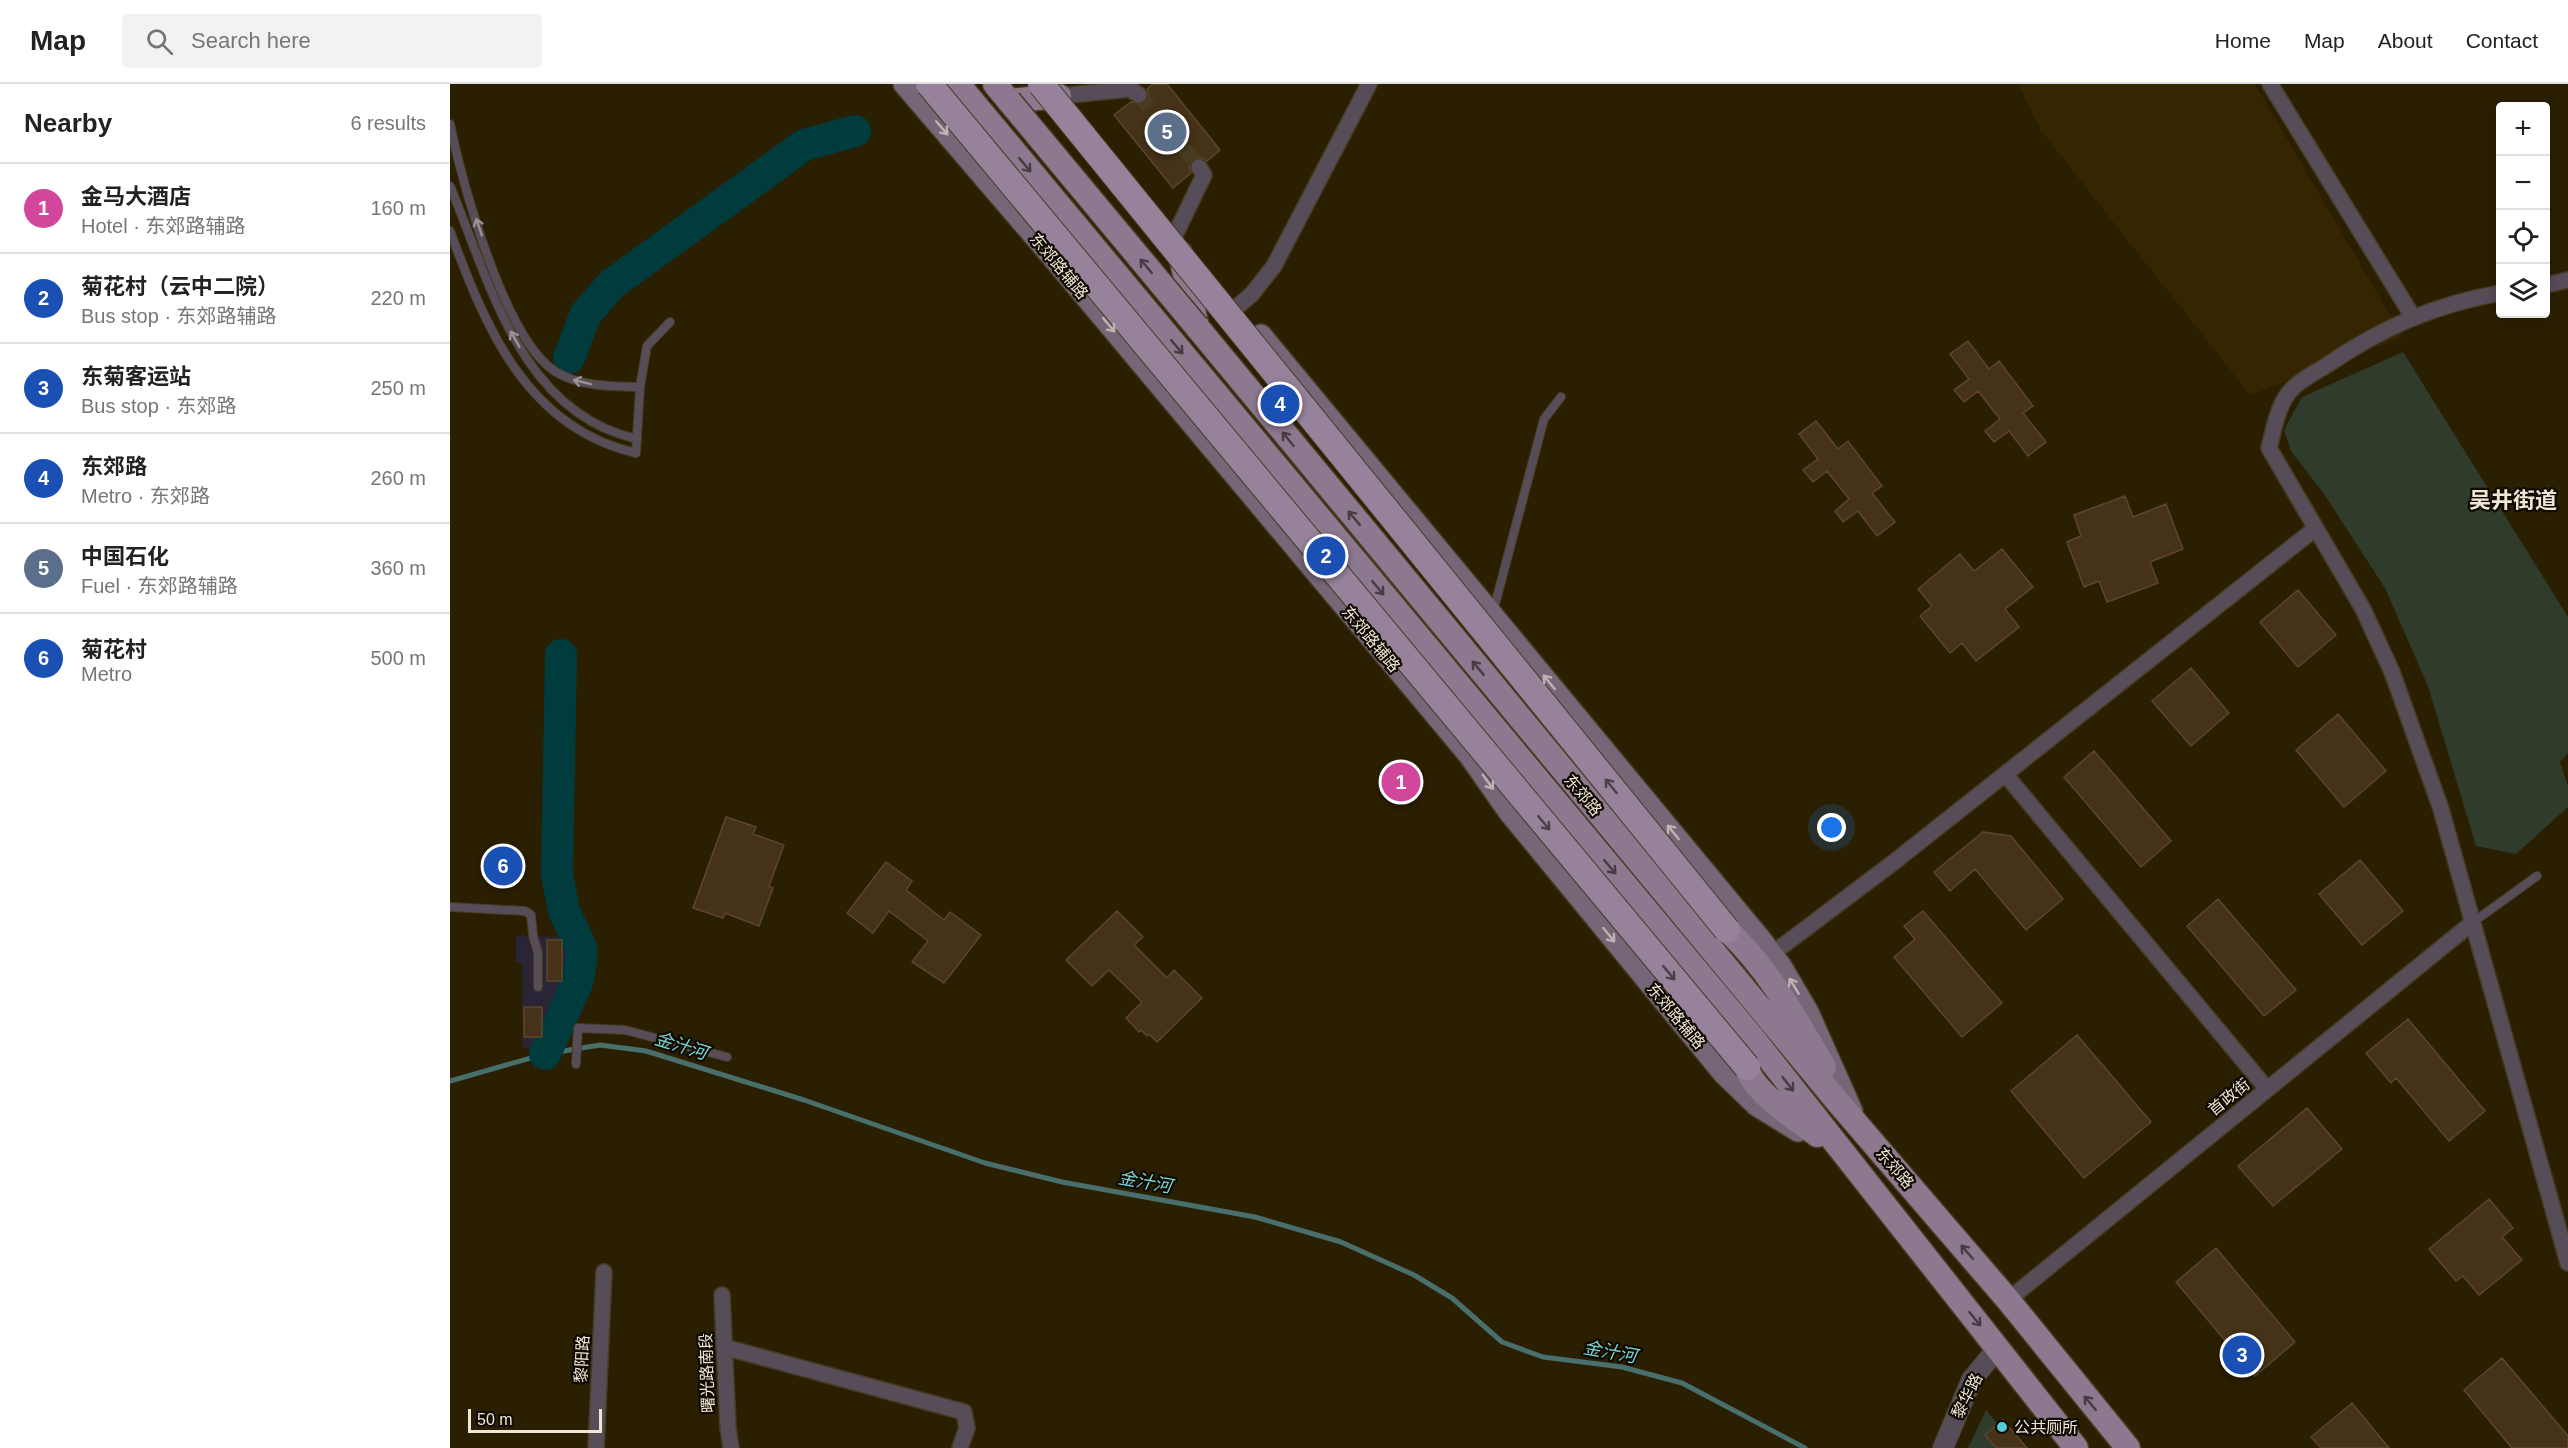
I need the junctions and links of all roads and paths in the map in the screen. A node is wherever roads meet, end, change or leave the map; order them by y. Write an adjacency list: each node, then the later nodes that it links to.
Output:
1 (904, 84): 38 (main road, 东郊路辅路, one-way to 38)
2 (929, 84): 35 (highway, one-way to 35, bridge)
3 (958, 84): 38 (main road, 东郊路, one-way to 38)
4 (1369, 84): 17 (street)
5 (2270, 84): 18 (street)
6 (1050, 88): 7 (main road); 8 (street); 13 (main road); 30 (highway, one-way to 6, bridge)
7 (1002, 92): 20 (main road, 东郊路, one-way to 7, bridge)
8 (1139, 96)
9 (450, 124): 21 (lane, one-way to 9)
10 (1199, 167): 13 (street)
11 (450, 186): 23 (lane, one-way to 11)
12 (450, 231): 23 (lane)
13 (1176, 233): 17 (main road); 20 (main road)
14 (2568, 280): 15 (street)
15 (2550, 284)
16 (2496, 294): 18 (street)
17 (1237, 307): 25 (main road)
18 (2413, 317): 24 (street)
19 (670, 322): 21 (lane)
20 (1197, 327): 37 (main road, 东郊路, one-way to 20)
21 (640, 387): 23 (lane)
22 (1561, 397): 25 (lane)
23 (637, 439)
24 (2316, 528): 26 (street); 29 (street)
25 (1492, 613): 31 (main road, one-way to 25)
26 (2005, 774): 31 (street); 36 (street)
27 (2537, 876): 29 (lane)
28 (450, 908): 32 (lane)
29 (2472, 922): 36 (street, 首政街); 39 (street)
30 (1727, 930): 37 (main road)
31 (1772, 954): 37 (main road, one-way to 31)
32 (538, 987)
33 (727, 1057): 34 (lane)
34 (576, 1064)
35 (1747, 1067): 38 (main road)
36 (2267, 1089): 42 (street, 首政街)
37 (1878, 1149): 42 (main road, 东郊路, one-way to 37)
38 (1855, 1171): 44 (main road, 东郊路, one-way to 44)
39 (2568, 1263)
40 (604, 1272): 45 (street, 黎阳路)
41 (722, 1295): 43 (street, 曙光路南段)
42 (2008, 1300): 50 (main road, 东郊路, one-way to 42)
43 (724, 1347): 46 (street, 曙光路南段); 47 (street)
44 (1998, 1348): 48 (street, 黎华路); 49 (main road, 东郊路)
45 (596, 1448)
46 (731, 1448)
47 (960, 1448)
48 (1943, 1448)
49 (2076, 1448)
50 (2128, 1448)

